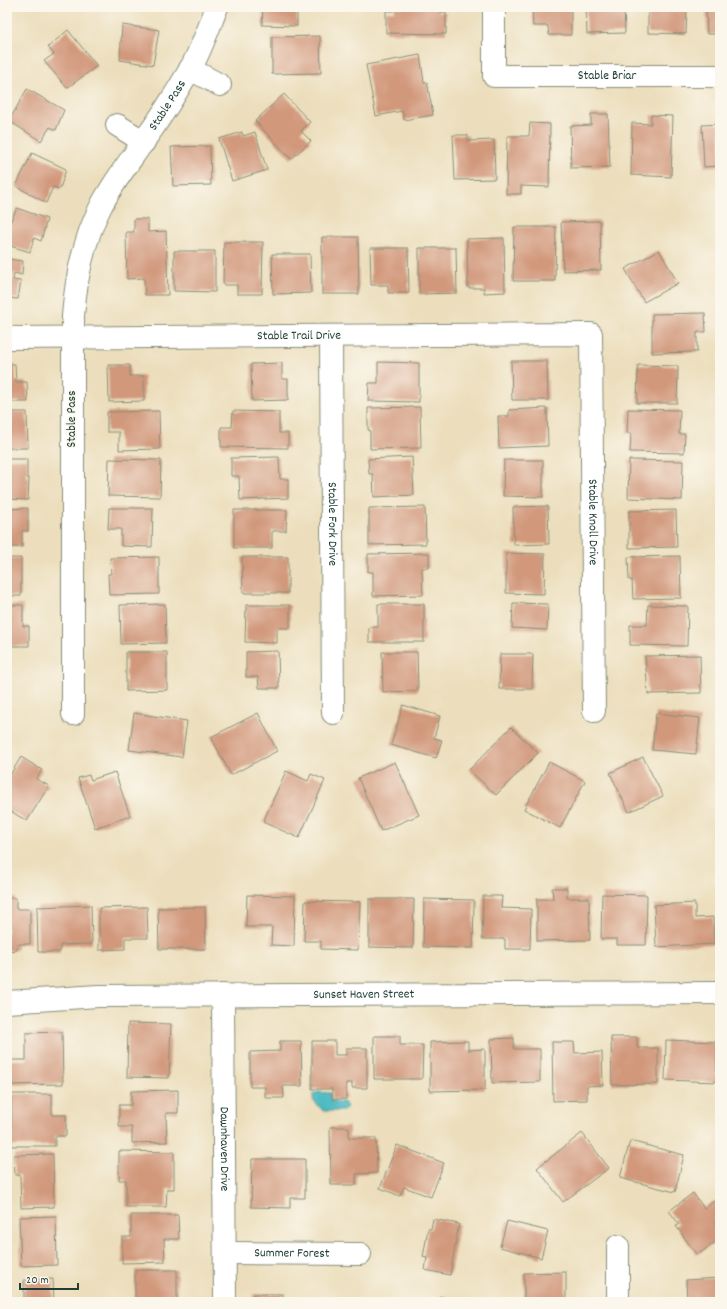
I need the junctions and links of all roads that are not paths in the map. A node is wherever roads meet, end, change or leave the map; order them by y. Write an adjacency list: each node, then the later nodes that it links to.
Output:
1 (217, 7): 3 (street, Stable Pass)
2 (494, 7): 4 (street, Stable Briar)
3 (190, 69): 5 (street, Stable Pass); 7 (street, Stable Pass)
4 (720, 76)
5 (220, 85)
6 (117, 125): 7 (street, Stable Pass)
7 (144, 142): 10 (street, Stable Pass)
8 (591, 334): 9 (street, Stable Trail Drive); 12 (street, Stable Knoll Drive)
9 (331, 336): 10 (street, Stable Trail Drive); 13 (street, Stable Fork Drive)
10 (72, 337): 11 (street, Stable Trail Drive); 14 (street, Stable Pass)
11 (7, 338)
12 (594, 710)
13 (333, 713)
14 (72, 714)
15 (720, 993): 16 (street, Sunset Haven Street)
16 (223, 995): 17 (street, Sunset Haven Street); 19 (street, Dawnhaven Drive)
17 (7, 1002)
18 (618, 1246): 22 (street)
19 (225, 1253): 20 (street, Summer Forest); 21 (street, Dawnhaven Drive)
20 (360, 1254)
21 (225, 1302)
22 (618, 1302)

